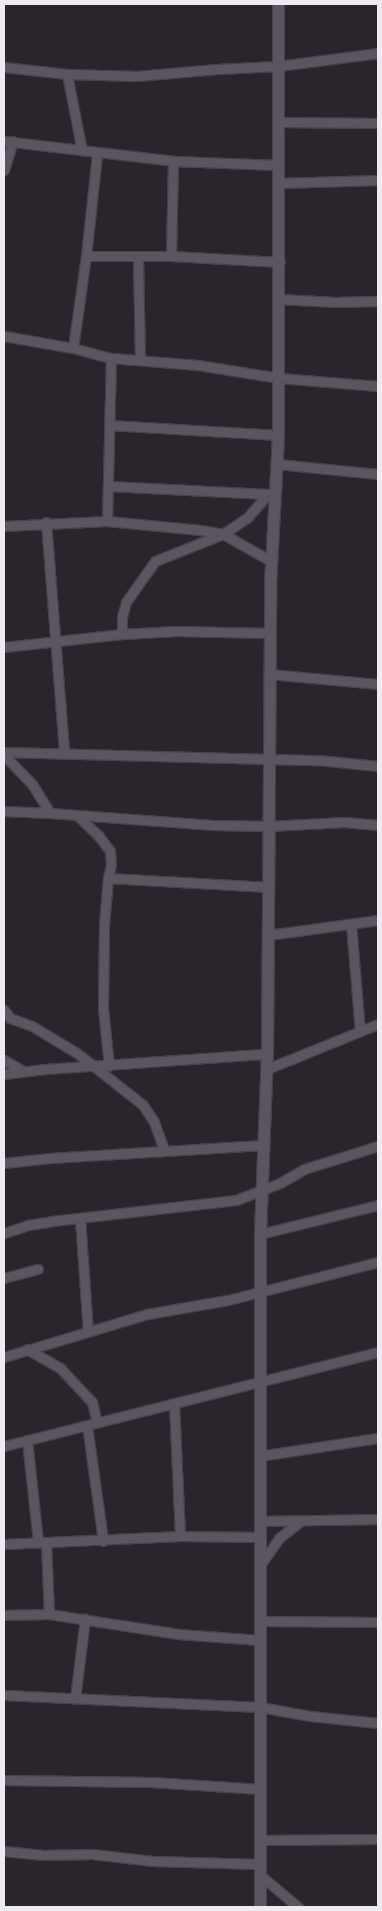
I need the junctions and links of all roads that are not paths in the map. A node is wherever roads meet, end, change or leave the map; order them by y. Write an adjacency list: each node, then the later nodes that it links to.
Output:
1 (278, 4): 3 (street)
2 (378, 53): 3 (street)
3 (278, 66): 5 (street); 6 (street)
4 (4, 67): 5 (street)
5 (67, 74): 9 (street)
6 (279, 122): 7 (street); 12 (street)
7 (378, 123)
8 (8, 141): 9 (street); 13 (street)
9 (82, 151): 10 (street)
10 (98, 154): 11 (street); 16 (street)
11 (174, 161): 12 (street); 17 (street)
12 (278, 165): 15 (street)
13 (4, 170)
14 (378, 180): 15 (street)
15 (279, 183): 19 (street)
16 (86, 256): 18 (street); 23 (street)
17 (171, 256): 18 (street); 19 (street)
18 (138, 257): 25 (street)
19 (280, 262): 20 (street)
20 (280, 299): 21 (street); 26 (street)
21 (378, 301)
22 (4, 336): 23 (street)
23 (73, 348): 24 (street)
24 (111, 358): 25 (street); 28 (street)
25 (140, 360): 26 (street)
26 (279, 378): 27 (street); 29 (street)
27 (378, 386)
28 (109, 425): 29 (street); 32 (street)
29 (278, 435): 30 (street)
30 (277, 464): 31 (street); 33 (street)
31 (378, 474)
32 (108, 486): 33 (street); 34 (street)
33 (271, 494): 37 (street); 38 (street)
34 (107, 521): 35 (street); 37 (street)
35 (46, 522): 36 (street); 41 (street)
36 (4, 526)
37 (223, 534): 38 (street); 40 (street)
38 (270, 561): 39 (street)
39 (268, 633): 40 (street); 43 (street)
40 (122, 634): 41 (street)
41 (56, 640): 42 (street); 46 (street)
42 (4, 647)
43 (268, 674): 44 (street); 47 (street)
44 (378, 684)
45 (4, 753): 46 (street); 50 (street)
46 (64, 753): 47 (street)
47 (268, 759): 48 (street); 53 (street)
48 (378, 766)
49 (4, 811): 50 (street)
50 (50, 813): 51 (street)
51 (78, 816): 53 (street); 54 (street)
52 (378, 825): 53 (street)
53 (269, 826): 55 (street)
54 (108, 878): 55 (street); 65 (street)
55 (269, 887): 58 (street)
56 (378, 920): 57 (street)
57 (351, 924): 58 (street); 61 (street)
58 (268, 935): 62 (street)
59 (4, 1010): 64 (street)
60 (378, 1024): 61 (street)
61 (360, 1032): 66 (street)
62 (267, 1054): 65 (street); 66 (street)
63 (4, 1060): 67 (street)
64 (94, 1066): 65 (street); 67 (street); 71 (street)
65 (109, 1066)
66 (267, 1069): 69 (street)
67 (26, 1072): 68 (street)
68 (4, 1074)
69 (264, 1145): 71 (street); 73 (street)
70 (378, 1146): 73 (street)
71 (164, 1150): 72 (street)
72 (4, 1164)
73 (261, 1192): 75 (street); 77 (street)
74 (378, 1206): 77 (street)
75 (80, 1218): 76 (street); 82 (street)
76 (4, 1233)
77 (260, 1234): 81 (street)
78 (378, 1262): 81 (street)
79 (38, 1269): 80 (street)
80 (4, 1278)
81 (260, 1292): 82 (street); 86 (street)
82 (88, 1331): 83 (street)
83 (26, 1349): 85 (street); 88 (street)
84 (378, 1352): 86 (street)
85 (4, 1357)
86 (259, 1383): 87 (street); 93 (street)
87 (174, 1403): 88 (street); 97 (street)
88 (97, 1422): 89 (street)
89 (87, 1425): 91 (street); 99 (street)
90 (378, 1438): 93 (street)
91 (27, 1440): 92 (street); 100 (street)
92 (4, 1446)
93 (260, 1456): 96 (street)
94 (378, 1519): 95 (street)
95 (303, 1520): 96 (street); 102 (street)
96 (261, 1521): 98 (street)
97 (180, 1536): 98 (street); 99 (street)
98 (261, 1537): 102 (street)
99 (103, 1541): 100 (street)
100 (42, 1542): 101 (street); 103 (street)
101 (4, 1544)
102 (261, 1564): 106 (street)
103 (49, 1614): 104 (street); 105 (street)
104 (4, 1615)
105 (85, 1619): 108 (street); 110 (street)
106 (261, 1621): 107 (street); 108 (street)
107 (378, 1622)
108 (260, 1640): 111 (street)
109 (4, 1694): 110 (street)
110 (75, 1698): 111 (street)
111 (260, 1708): 112 (street); 114 (street)
112 (378, 1722)
113 (4, 1780): 114 (street)
114 (260, 1789): 116 (street)
115 (378, 1839): 116 (street)
116 (260, 1840): 118 (street)
117 (4, 1851): 118 (street)
118 (260, 1870): 119 (street); 120 (street)
119 (260, 1907)
120 (298, 1907)

